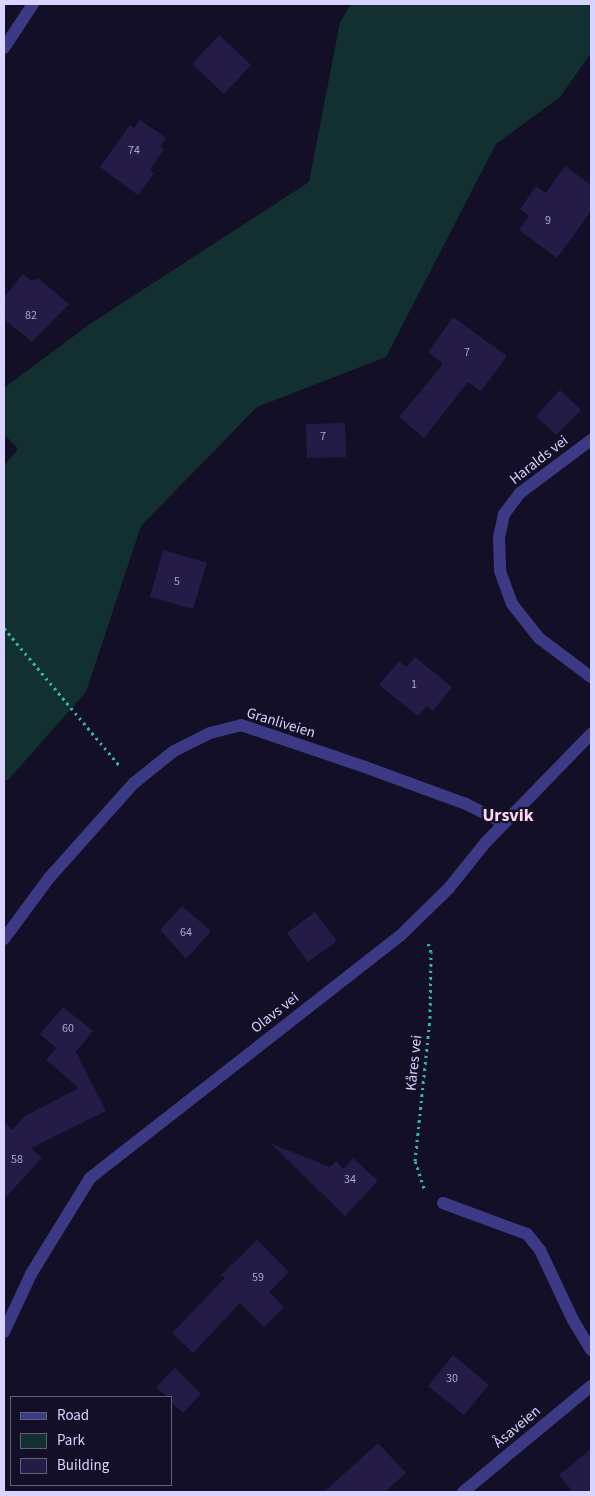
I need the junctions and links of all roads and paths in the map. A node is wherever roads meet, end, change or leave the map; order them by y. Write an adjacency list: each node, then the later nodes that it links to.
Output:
1 (33, 4): 2 (street)
2 (4, 48)
3 (591, 440): 5 (street, Haralds vei)
4 (4, 628): 7 (path)
5 (591, 677)
6 (591, 734): 8 (street, Olavs vei)
7 (134, 783): 8 (street, Granliveien); 10 (street, Granliveien)
8 (504, 823): 9 (street, Olavs vei)
9 (419, 917): 11 (path, Kåres vei); 12 (street, Olavs vei)
10 (4, 939)
11 (442, 1203): 13 (street)
12 (4, 1332)
13 (591, 1350)
14 (591, 1386): 15 (street, Åsaveien)
15 (463, 1492)

